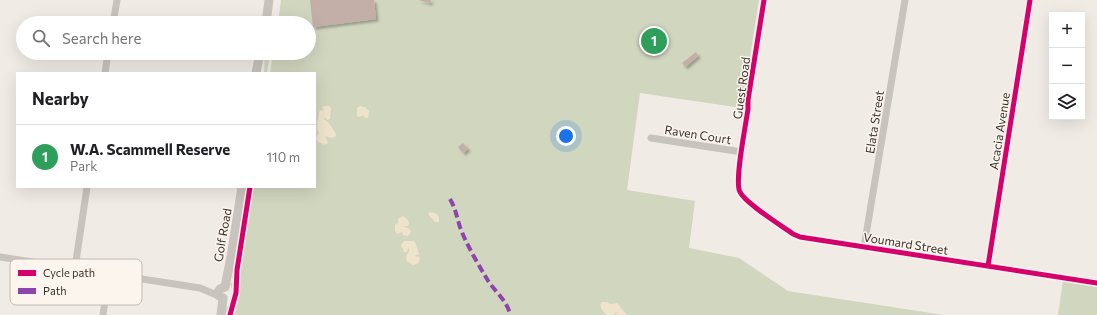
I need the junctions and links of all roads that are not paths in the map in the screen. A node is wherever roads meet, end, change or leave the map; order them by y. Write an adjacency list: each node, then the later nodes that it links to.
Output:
1 (117, 0): 6 (street)
2 (269, 0): 7 (street)
3 (764, 0): 15 (street, Guest Road)
4 (905, 0): 19 (street, Elata Street)
5 (1030, 0): 23 (street, Acacia Avenue)
6 (114, 16)
7 (267, 16)
8 (107, 60): 11 (street)
9 (259, 60): 12 (street)
10 (261, 60): 13 (street)
11 (105, 72)
12 (256, 72)
13 (262, 72)
14 (651, 138): 15 (street, Raven Court)
15 (742, 152): 16 (street, Guest Road)
16 (738, 179): 19 (street, Voumard Street)
17 (87, 188): 22 (street)
18 (242, 188): 26 (street, Golf Road)
19 (864, 247): 23 (street, Voumard Street)
20 (0, 257): 21 (street)
21 (14, 259)
22 (76, 259)
23 (988, 266): 25 (street, Voumard Street)
24 (142, 279): 26 (street)
25 (1097, 283)
26 (222, 292): 29 (street, Golf Road)
27 (104, 305): 28 (street)
28 (103, 315)
29 (221, 315)

